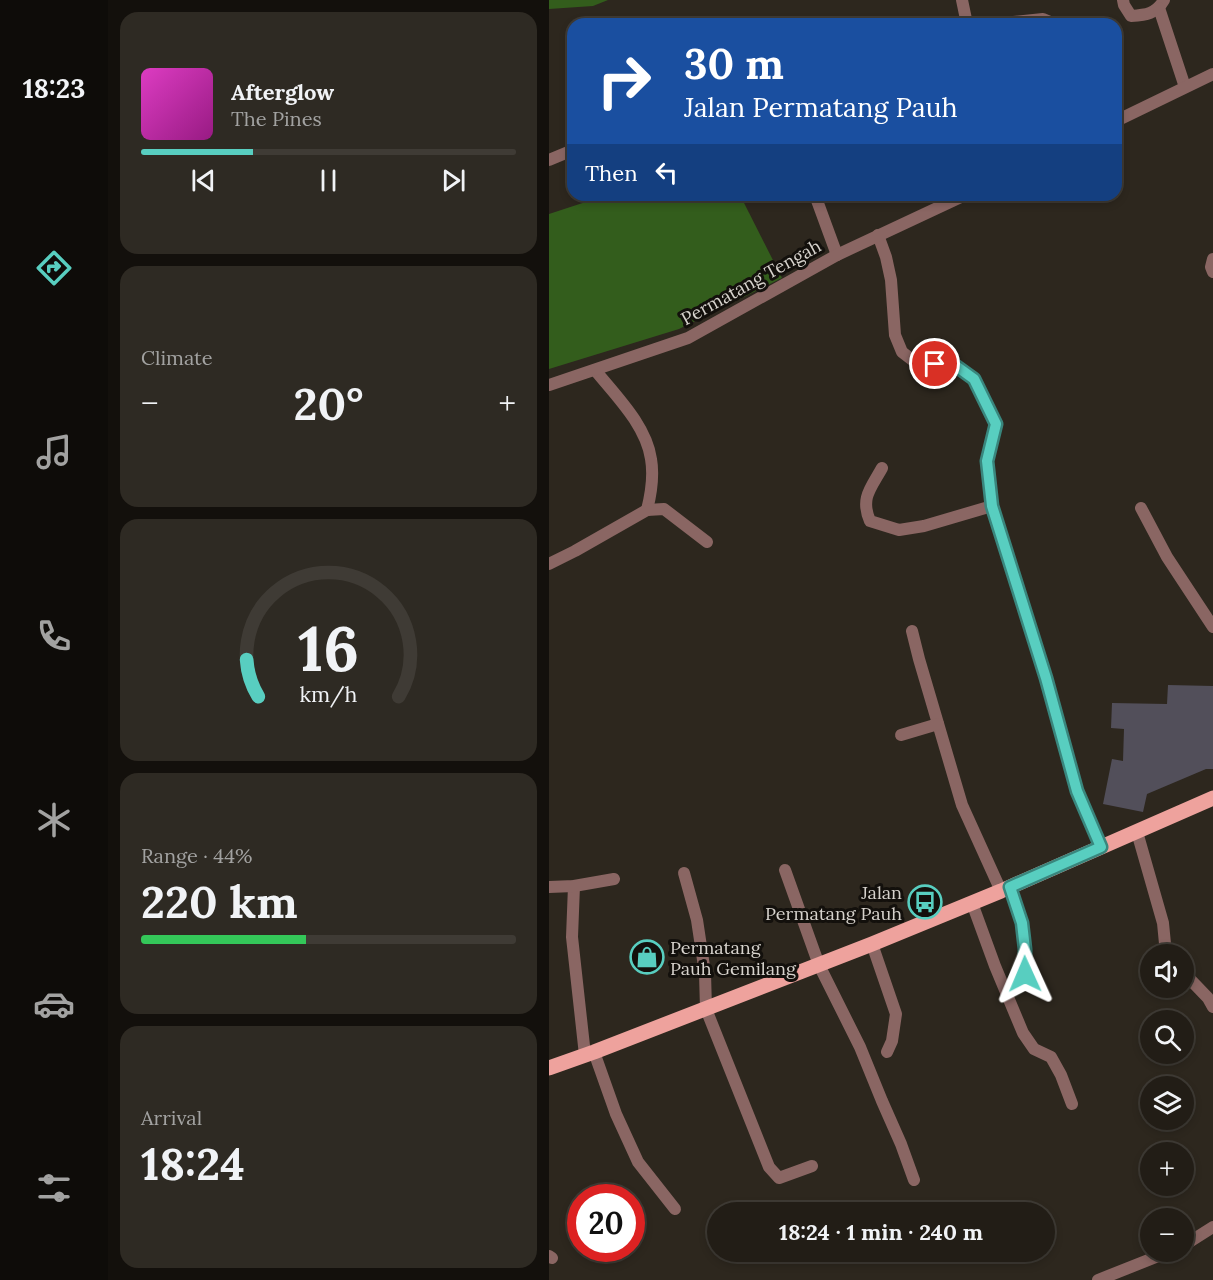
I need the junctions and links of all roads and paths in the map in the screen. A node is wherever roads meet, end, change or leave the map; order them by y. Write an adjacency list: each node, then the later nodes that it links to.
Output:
1 (962, 0): 4 (street)
2 (1123, 0): 3 (street)
3 (1162, 4): 6 (street)
4 (966, 18)
5 (1213, 74): 6 (street)
6 (1185, 87): 7 (street)
7 (1122, 118)
8 (567, 152): 9 (street)
9 (549, 160)
10 (817, 201): 13 (street)
11 (952, 201): 12 (street, Permatang Tengah)
12 (878, 235): 13 (street, Permatang Tengah); 19 (street)
13 (837, 255): 16 (street, Permatang Tengah)
14 (1213, 259): 15 (street)
15 (1213, 272)
16 (595, 370): 17 (street, Permatang Tengah); 21 (street)
17 (549, 385)
18 (882, 468): 19 (street)
19 (992, 506): 30 (street)
20 (1141, 508): 24 (street)
21 (647, 510): 22 (street); 23 (street)
22 (707, 542)
23 (549, 564)
24 (1213, 627)
25 (912, 631): 26 (street)
26 (938, 724): 27 (street); 36 (street)
27 (901, 735)
28 (1213, 798): 29 (main road)
29 (1137, 832): 30 (main road); 39 (street)
30 (1101, 847): 36 (main road)
31 (786, 870): 40 (street)
32 (684, 873): 44 (street)
33 (614, 879): 34 (street)
34 (574, 886): 35 (street); 46 (street)
35 (549, 887)
36 (1005, 889): 37 (main road); 41 (street)
37 (972, 903): 38 (main road); 48 (street)
38 (872, 944): 40 (main road); 45 (street)
39 (1165, 944)
40 (819, 965): 44 (main road); 50 (street)
41 (1025, 974)
42 (1194, 983): 43 (street)
43 (1213, 1007)
44 (706, 1009): 46 (main road); 49 (street)
45 (887, 1052)
46 (589, 1053): 47 (main road); 51 (street)
47 (549, 1068)
48 (1072, 1104)
49 (811, 1166)
50 (913, 1180)
51 (675, 1209)
52 (1213, 1227): 53 (street)
53 (1194, 1239)
54 (1143, 1262): 55 (street)
55 (1098, 1280)

